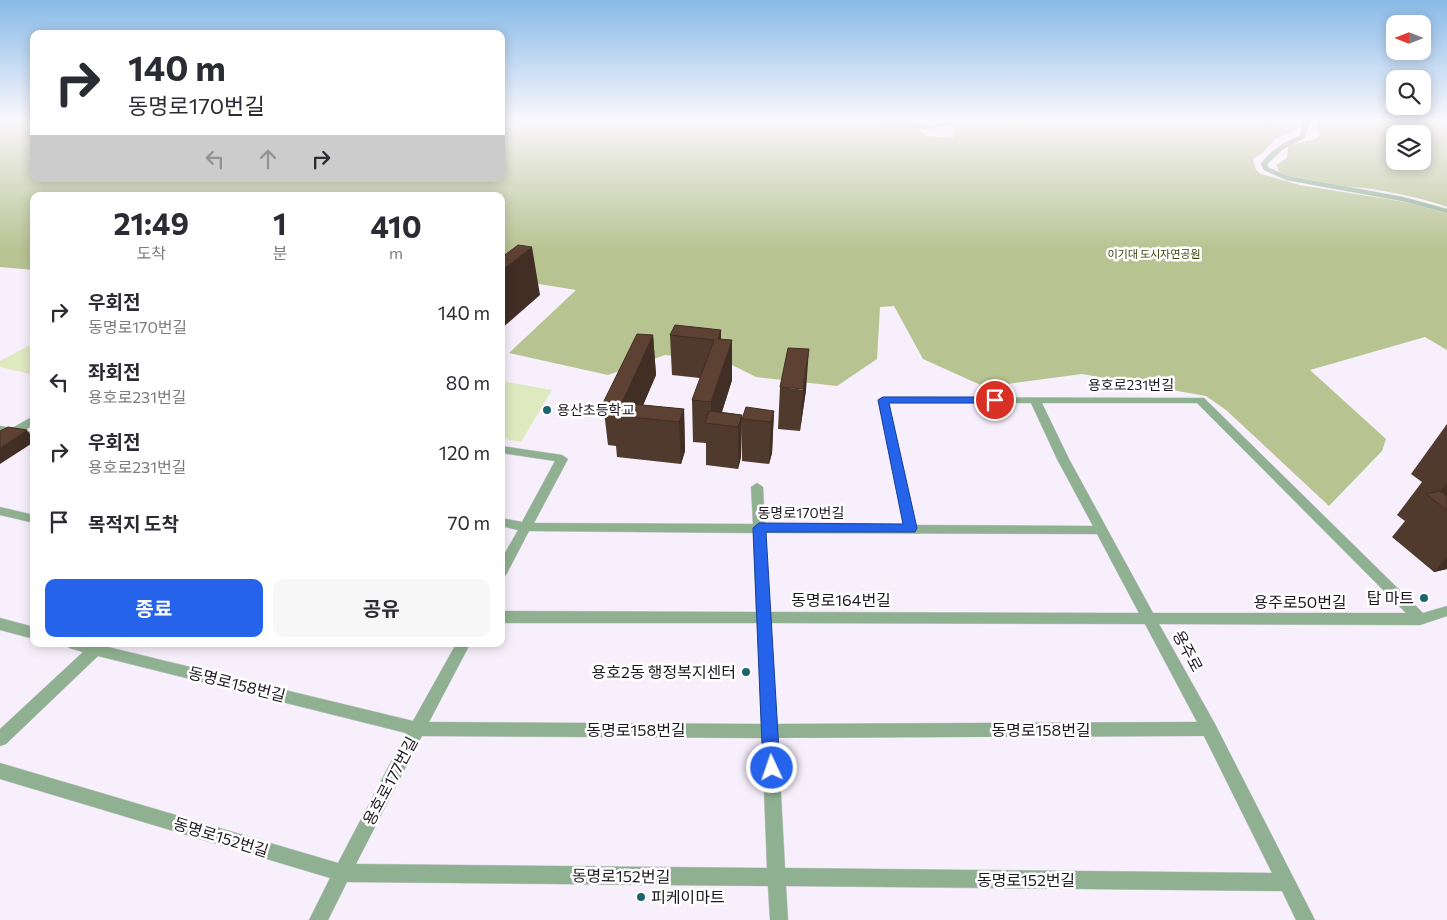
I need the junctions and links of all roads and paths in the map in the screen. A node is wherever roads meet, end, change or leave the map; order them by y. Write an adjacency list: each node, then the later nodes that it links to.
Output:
1 (1264, 164): 2 (street)
2 (1447, 211)
3 (1035, 400): 16 (street, 용호로231번길); 17 (street, 용주로); 23 (street, 용호로231번길)
4 (30, 422): 6 (street)
5 (0, 429): 6 (street)
6 (14, 432): 7 (street); 8 (street)
7 (30, 435)
8 (0, 441)
9 (505, 450): 14 (street)
10 (757, 487): 15 (street)
11 (0, 512): 12 (street)
12 (30, 518)
13 (505, 523): 14 (street, 동명로170번길)
14 (525, 527): 15 (street, 동명로170번길); 18 (street)
15 (759, 528): 16 (street, 동명로170번길); 21 (street)
16 (910, 528): 17 (street, 동명로170번길)
17 (1102, 530): 22 (street, 용주로)
18 (505, 564)
19 (1447, 611): 23 (street, 용주로50번길)
20 (505, 617): 21 (street, 동명로164번길)
21 (764, 618): 22 (street, 동명로164번길); 30 (street)
22 (1151, 619): 23 (street, 용주로50번길); 28 (street, 용주로)
23 (1420, 619)
24 (0, 624): 25 (street)
25 (30, 632)
26 (98, 647): 29 (street, 동명로158번길); 31 (street)
27 (461, 647): 29 (street, 용호로177번길)
28 (1209, 728): 30 (street, 동명로158번길); 35 (street, 용주로)
29 (417, 729): 30 (street, 동명로158번길); 33 (street, 용호로177번길)
30 (770, 731): 34 (street)
31 (0, 739)
32 (0, 771): 33 (street, 동명로152번길)
33 (342, 873): 34 (street, 동명로152번길); 36 (street, 용호로177번길)
34 (777, 878): 35 (street, 동명로152번길); 37 (street)
35 (1287, 882): 38 (street, 용주로)
36 (318, 920)
37 (779, 920)
38 (1306, 920)

